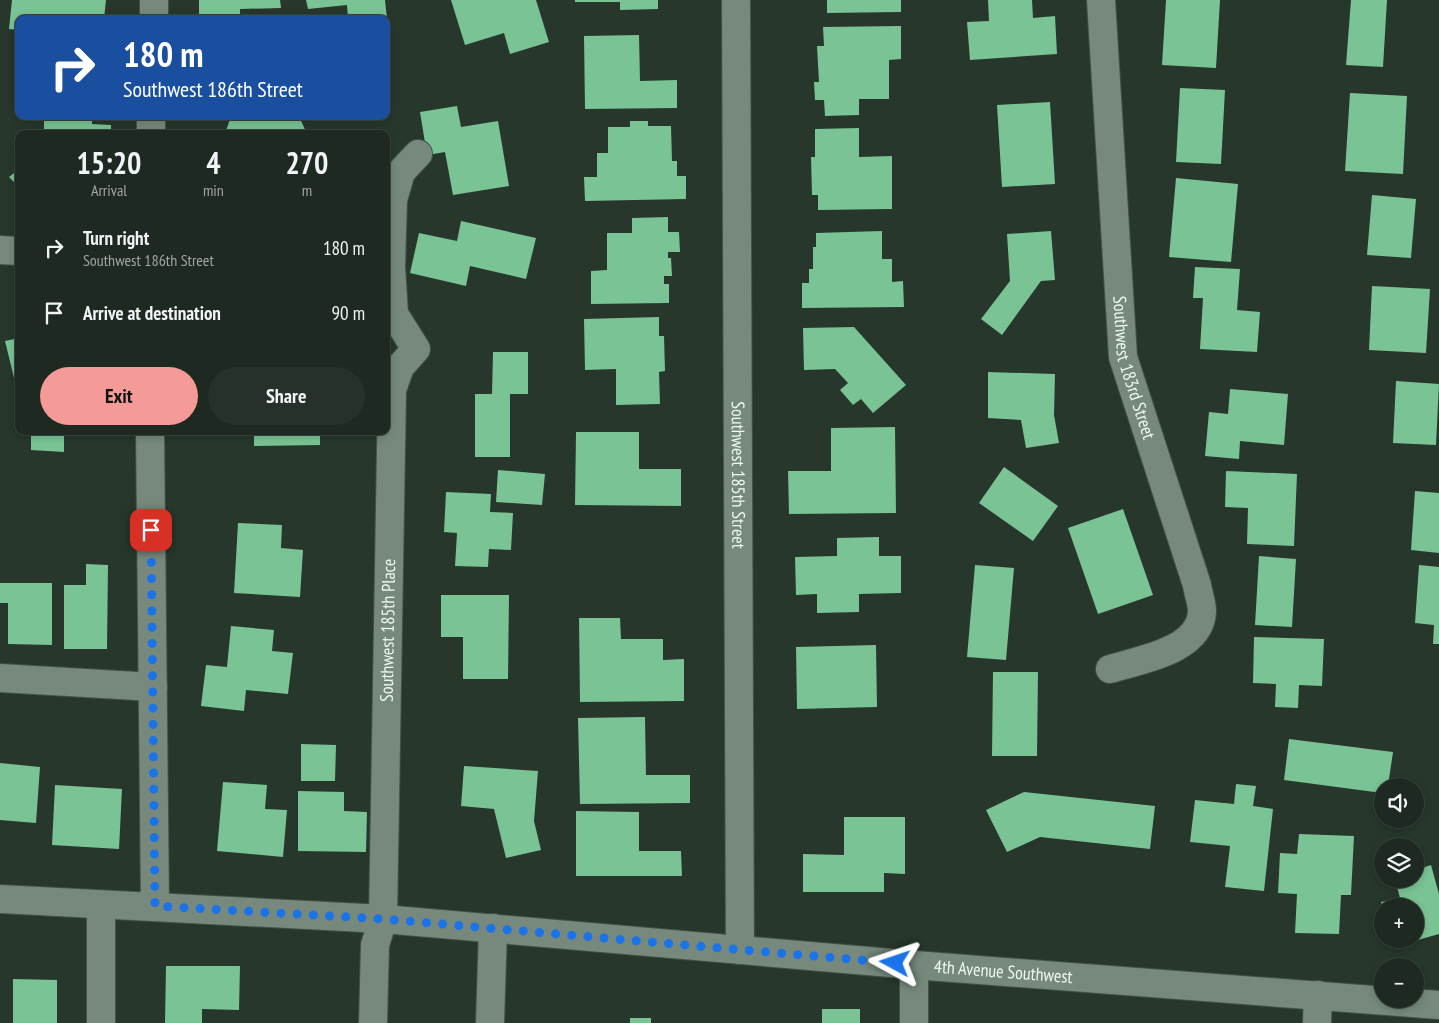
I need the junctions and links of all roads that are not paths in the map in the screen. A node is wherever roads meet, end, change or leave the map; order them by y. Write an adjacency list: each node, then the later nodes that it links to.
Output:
1 (154, 0): 4 (street)
2 (736, 0): 17 (street, Southwest 185th Street)
3 (1101, 0): 9 (street, Southwest 183rd Street)
4 (154, 15)
5 (418, 154): 15 (street, Southwest 185th Place)
6 (0, 250): 7 (street)
7 (15, 251)
8 (150, 435): 11 (street)
9 (1110, 668)
10 (0, 678): 11 (street)
11 (153, 687): 14 (street)
12 (0, 899): 13 (street, 4th Avenue Southwest)
13 (101, 906): 14 (street, 4th Avenue Southwest); 21 (street)
14 (155, 906): 15 (street, 4th Avenue Southwest)
15 (383, 919): 16 (street, 4th Avenue Southwest); 22 (street, Southwest 185th Place)
16 (493, 928): 17 (street, 4th Avenue Southwest); 23 (street)
17 (740, 950): 18 (street, 4th Avenue Southwest)
18 (914, 965): 19 (street, 4th Avenue Southwest); 24 (street)
19 (1318, 995): 20 (street, 4th Avenue Southwest); 25 (street)
20 (1439, 1006)
21 (101, 1023)
22 (373, 1023)
23 (490, 1023)
24 (914, 1023)
25 (1317, 1023)

